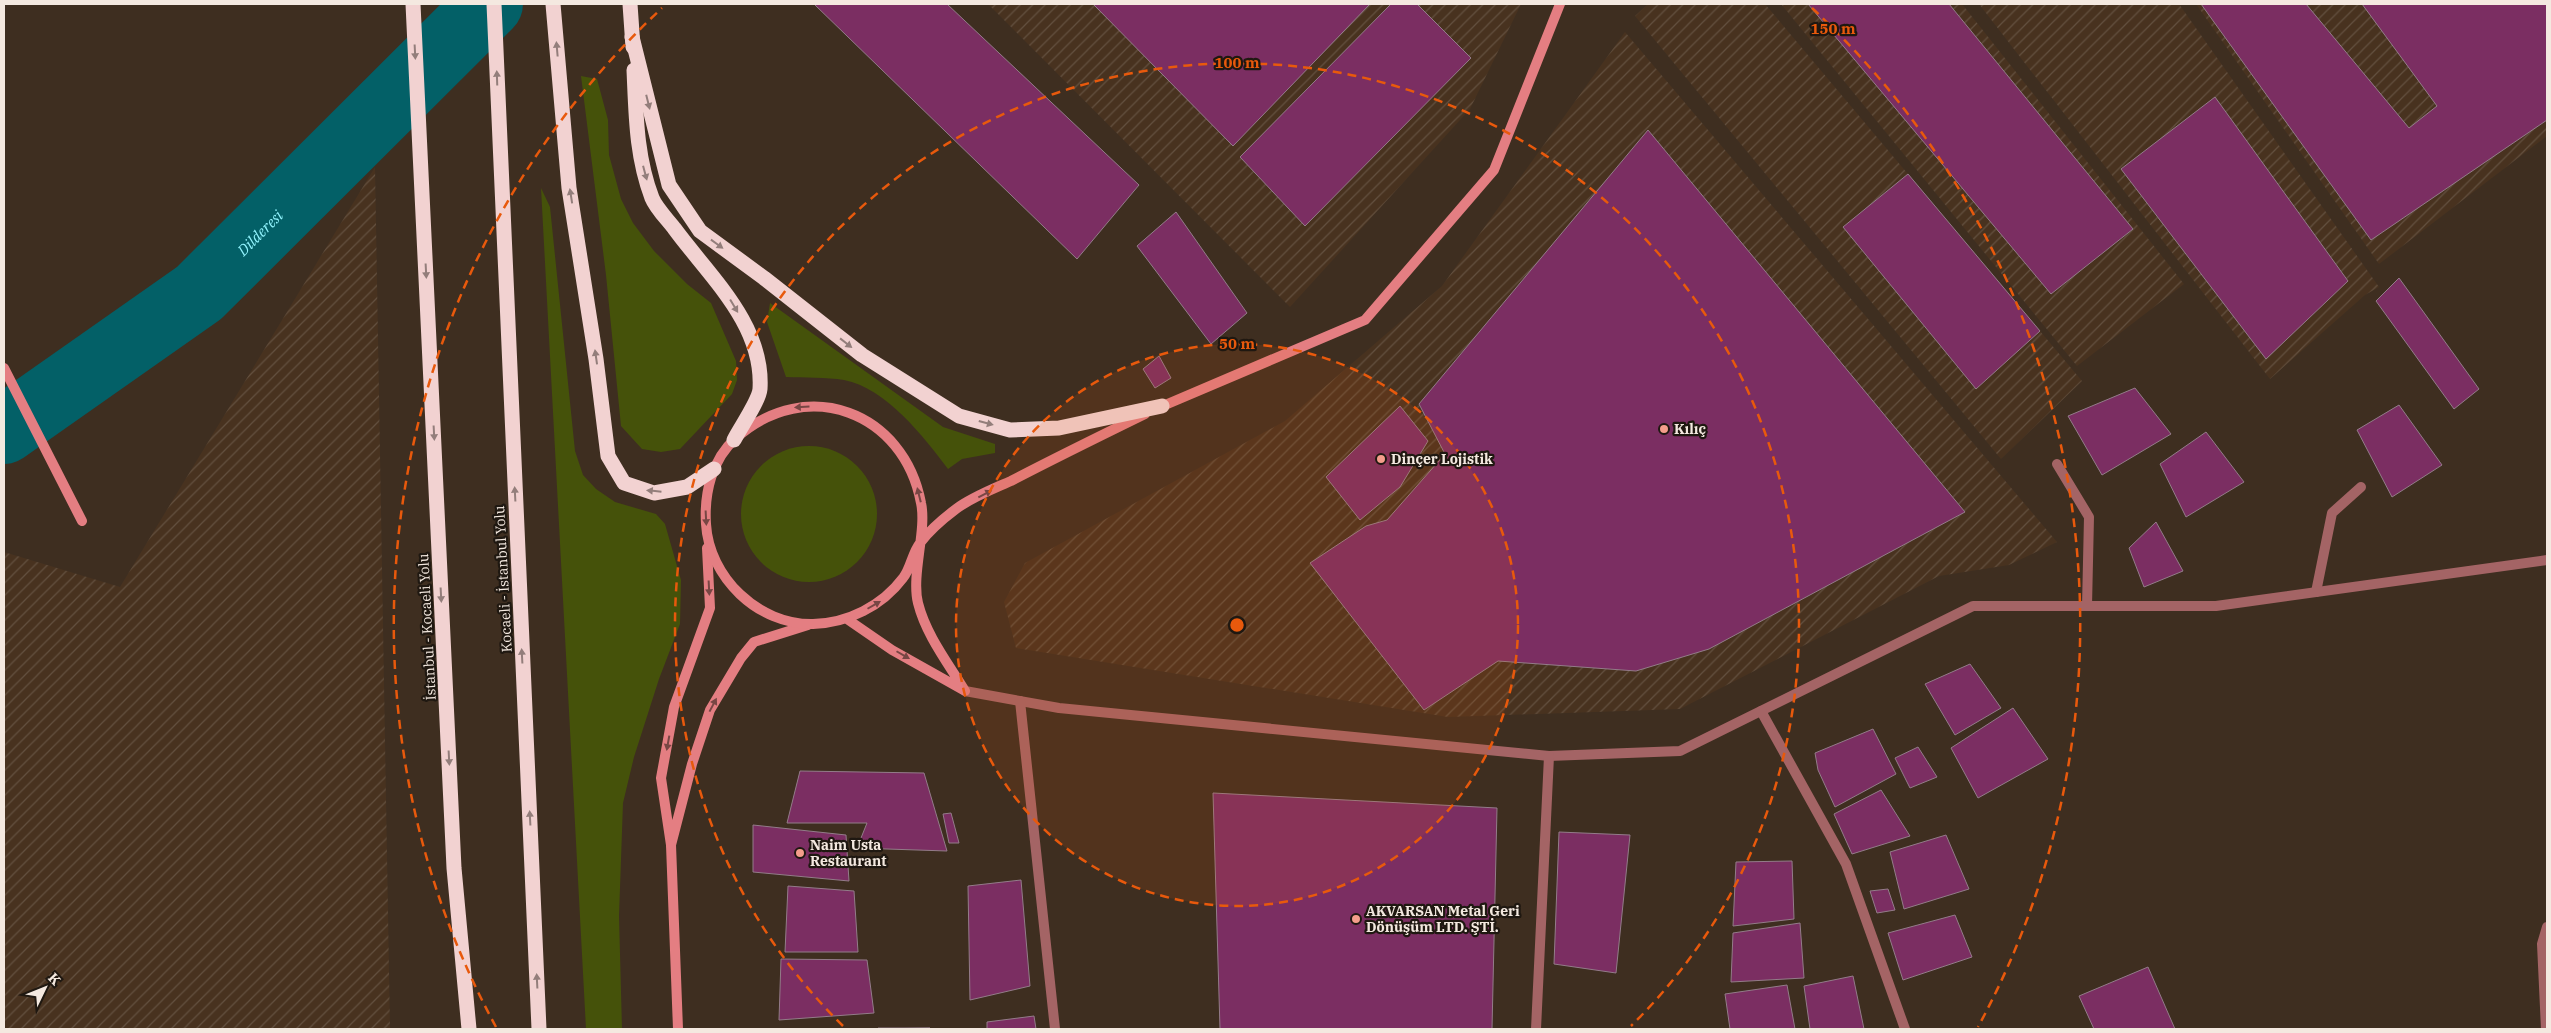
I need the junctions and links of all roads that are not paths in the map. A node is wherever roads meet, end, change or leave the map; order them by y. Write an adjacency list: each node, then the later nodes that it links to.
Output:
1 (413, 4): 27 (highway, İstanbul - Kocaeli Yolu, one-way to 27)
2 (494, 4): 28 (highway, Kocaeli - İstanbul Yolu, one-way to 2)
3 (553, 4): 11 (highway, one-way to 3)
4 (630, 4): 6 (highway)
5 (1560, 4): 8 (main road)
6 (632, 38): 8 (highway, one-way to 8); 9 (highway, one-way to 9)
7 (4, 368): 13 (main road)
8 (1162, 406): 15 (main road, one-way to 8)
9 (734, 440): 11 (main road); 15 (main road, one-way to 9)
10 (2057, 464): 18 (street)
11 (714, 469): 14 (main road, one-way to 14)
12 (2361, 487): 17 (street)
13 (82, 520)
14 (707, 539): 20 (main road); 25 (main road, one-way to 25)
15 (919, 543): 19 (main road, one-way to 15); 21 (main road)
16 (2547, 560): 17 (street)
17 (2316, 592): 18 (street)
18 (2087, 606): 23 (street)
19 (847, 619): 20 (main road); 21 (main road, one-way to 21)
20 (811, 624): 25 (main road, one-way to 20)
21 (965, 691): 22 (street)
22 (1020, 701): 24 (street); 30 (street)
23 (1761, 711): 24 (street); 32 (street)
24 (1549, 756): 31 (street)
25 (671, 845): 29 (main road)
26 (2547, 927): 33 (street)
27 (469, 1029)
28 (539, 1029)
29 (678, 1029)
30 (1055, 1029)
31 (1536, 1029)
32 (1905, 1029)
33 (2546, 1029)

